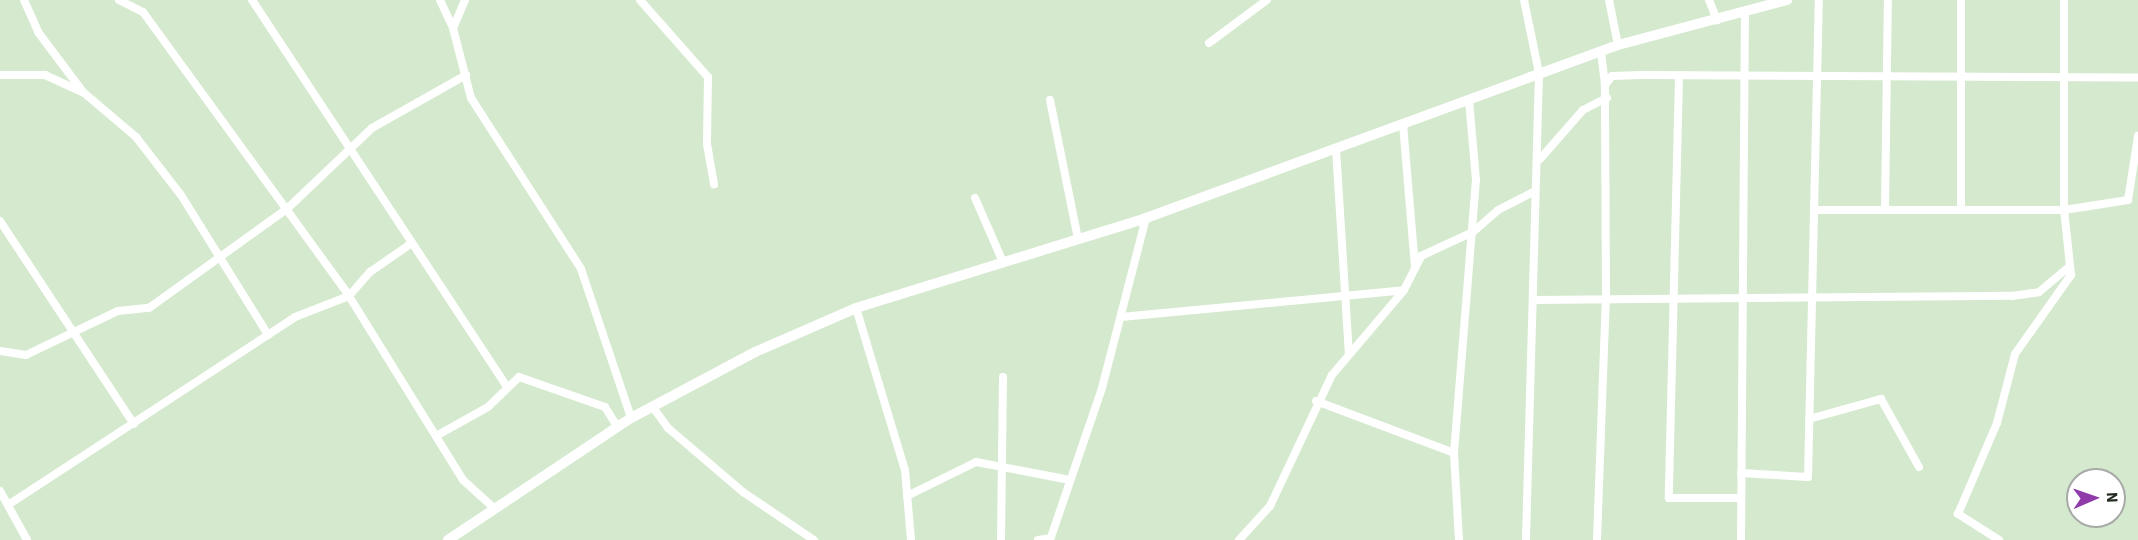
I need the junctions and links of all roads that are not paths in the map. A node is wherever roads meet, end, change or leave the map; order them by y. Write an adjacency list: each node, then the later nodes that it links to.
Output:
1 (24, 0): 35 (street)
2 (119, 0): 17 (street)
3 (135, 0): 17 (street)
4 (252, 0): 42 (street)
5 (440, 0): 20 (street)
6 (465, 0): 20 (street)
7 (640, 0): 44 (street)
8 (1267, 0): 21 (street)
9 (1524, 0): 24 (street)
10 (1609, 0): 22 (street)
11 (1709, 0): 19 (street)
12 (1787, 0): 18 (street)
13 (1819, 0): 30 (street)
14 (1888, 0): 31 (street)
15 (1961, 0): 27 (street)
16 (2064, 0): 29 (street)
17 (143, 12): 48 (street)
18 (1745, 12): 19 (street); 28 (street)
19 (1717, 20): 22 (street)
20 (453, 28): 26 (street)
21 (1209, 43)
22 (1618, 45): 23 (street)
23 (1601, 52): 24 (street); 34 (street)
24 (1539, 73): 38 (street); 43 (street)
25 (0, 75): 35 (street)
26 (466, 75): 42 (street); 79 (street)
27 (1961, 75): 29 (street); 31 (street); 49 (street)
28 (1748, 76): 30 (street); 32 (street); 68 (street)
29 (2065, 76): 33 (street); 51 (street)
30 (1819, 77): 31 (street); 50 (street)
31 (1887, 77): 47 (street)
32 (1679, 78): 34 (street); 65 (street)
33 (2138, 78)
34 (1605, 85): 36 (street)
35 (83, 92): 57 (street)
36 (1606, 98): 43 (street); 64 (street)
37 (1050, 100): 55 (street)
38 (1469, 100): 39 (street); 54 (street)
39 (1403, 124): 41 (street); 60 (street)
40 (2138, 136): 51 (street)
41 (1336, 149): 52 (street); 62 (street)
42 (349, 150): 48 (street); 56 (street)
43 (1539, 161): 45 (street)
44 (714, 184)
45 (1533, 192): 54 (street); 66 (street)
46 (975, 198): 58 (street)
47 (1886, 207): 49 (street); 50 (street)
48 (288, 208): 57 (street); 63 (street)
49 (1961, 208): 51 (street)
50 (1815, 210): 67 (street)
51 (2064, 210): 59 (street)
52 (1146, 218): 55 (street); 70 (street)
53 (0, 221): 71 (street)
54 (1473, 232): 60 (street); 84 (street)
55 (1078, 239): 58 (street)
56 (409, 245): 63 (street); 76 (street)
57 (219, 256): 71 (street); 72 (street)
58 (1003, 262): 69 (street)
59 (2070, 266): 67 (street); 94 (street)
60 (1414, 268): 61 (street)
61 (1404, 290): 62 (street); 74 (street)
62 (1345, 296): 70 (street); 74 (street)
63 (349, 297): 72 (street); 83 (street)
64 (1606, 297): 65 (street); 66 (street); 105 (street)
65 (1674, 298): 68 (street); 91 (street)
66 (1534, 300): 104 (street)
67 (1812, 300): 68 (street); 80 (street)
68 (1743, 302): 87 (street)
69 (856, 308): 78 (street); 90 (street)
70 (1121, 317): 88 (street)
71 (75, 331): 73 (street); 81 (street)
72 (268, 335): 81 (street)
73 (0, 351)
74 (1349, 354): 77 (street)
75 (1003, 377): 86 (street)
76 (506, 385): 82 (street); 83 (street)
77 (1316, 401): 84 (street); 102 (street)
78 (652, 406): 79 (street); 98 (street)
79 (631, 418): 82 (street)
80 (1809, 419): 85 (street); 87 (street)
81 (134, 424): 92 (street)
82 (617, 426): 93 (street)
83 (436, 436): 93 (street)
84 (1454, 453): 103 (street)
85 (1919, 466)
86 (1003, 467): 88 (street); 90 (street); 100 (street)
87 (1742, 473): 91 (street)
88 (1070, 480): 95 (street)
89 (0, 491): 92 (street)
90 (907, 496): 99 (street)
91 (1741, 498): 106 (street)
92 (8, 505): 96 (street)
93 (495, 509): 97 (street)
94 (1996, 536): 107 (street)
95 (1050, 539): 101 (street)
96 (27, 540)
97 (448, 540)
98 (814, 540)
99 (911, 540)
100 (1001, 540)
101 (1038, 540)
102 (1239, 540)
103 (1459, 540)
104 (1526, 540)
105 (1597, 540)
106 (1741, 540)
107 (2005, 540)

